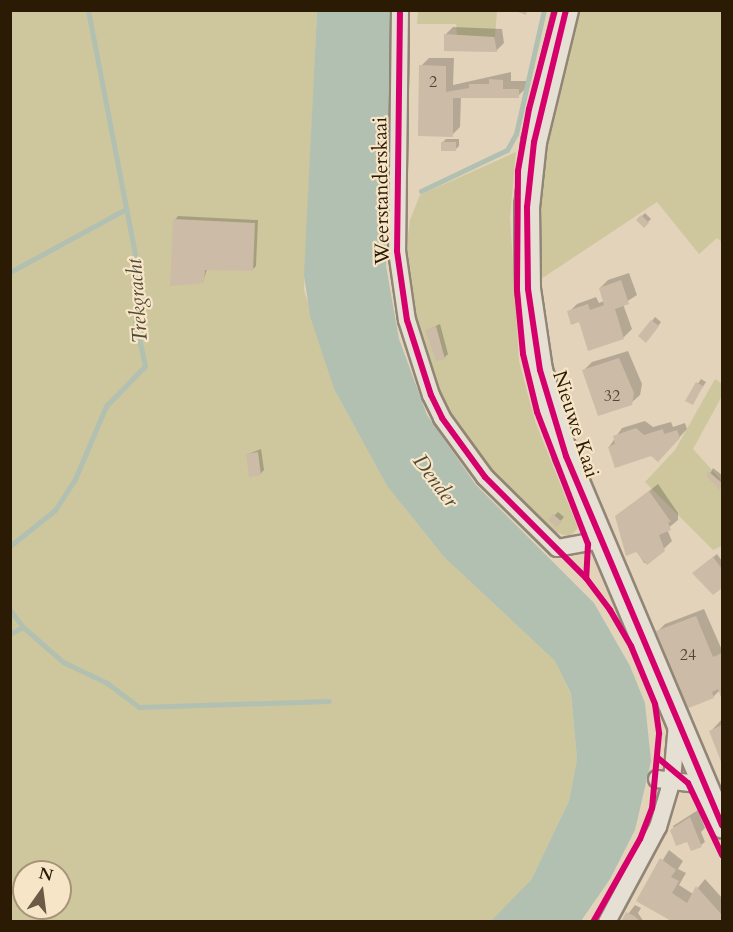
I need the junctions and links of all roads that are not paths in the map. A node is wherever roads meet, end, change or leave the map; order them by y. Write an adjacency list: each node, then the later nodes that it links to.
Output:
1 (400, 10): 3 (street, Weerstanderskaai)
2 (566, 10): 3 (main road, Nieuwe Kaai)
3 (601, 540): 4 (main road, Nieuwe Kaai)
4 (678, 717): 5 (street); 6 (main road, Nieuwe Kaai)
5 (664, 779): 6 (street); 8 (street)
6 (706, 785): 7 (main road, Nieuwe Kaai)
7 (723, 825)
8 (607, 921)

